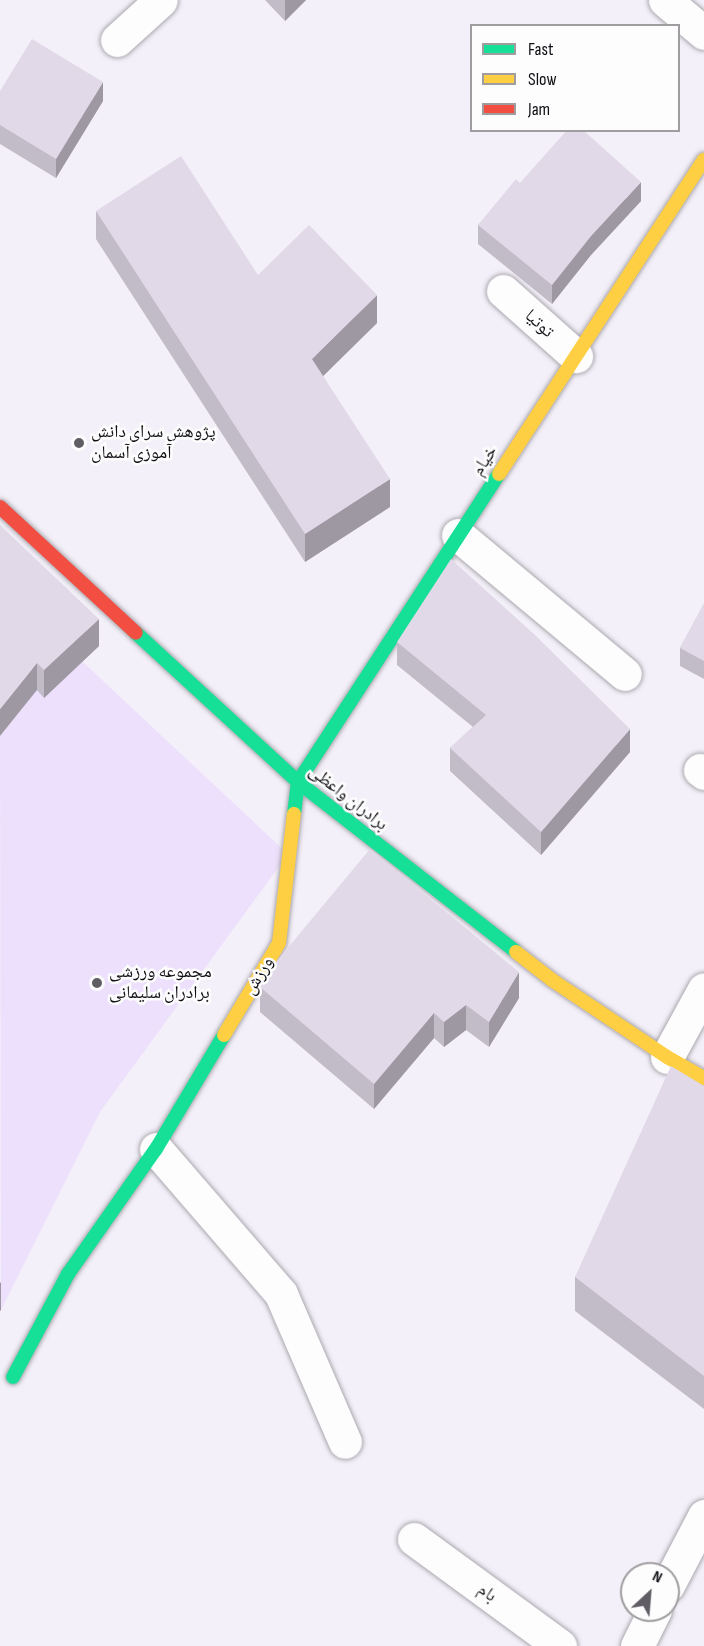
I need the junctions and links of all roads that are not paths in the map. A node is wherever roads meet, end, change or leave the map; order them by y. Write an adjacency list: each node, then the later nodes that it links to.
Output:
1 (161, 0): 4 (street)
2 (665, 0): 3 (street)
3 (704, 33)
4 (117, 40)
5 (704, 160): 7 (street, خیام)
6 (503, 291): 7 (street, توتیا)
7 (576, 356): 9 (street, خیام)
8 (0, 507): 11 (street, برادران واعظی)
9 (458, 535): 10 (street); 11 (street, خیام)
10 (625, 674)
11 (298, 782): 13 (street, برادران واعظی); 15 (street, ورزش)
12 (704, 990): 13 (street)
13 (667, 1057): 14 (street, برادران واعظی)
14 (704, 1078)
15 (156, 1149): 16 (street, ورزش); 17 (street)
16 (13, 1377)
17 (345, 1442)
18 (704, 1516): 20 (street)
19 (414, 1539): 22 (street, بام)
20 (680, 1562)
21 (649, 1622): 23 (street)
22 (560, 1646)
23 (637, 1646)

